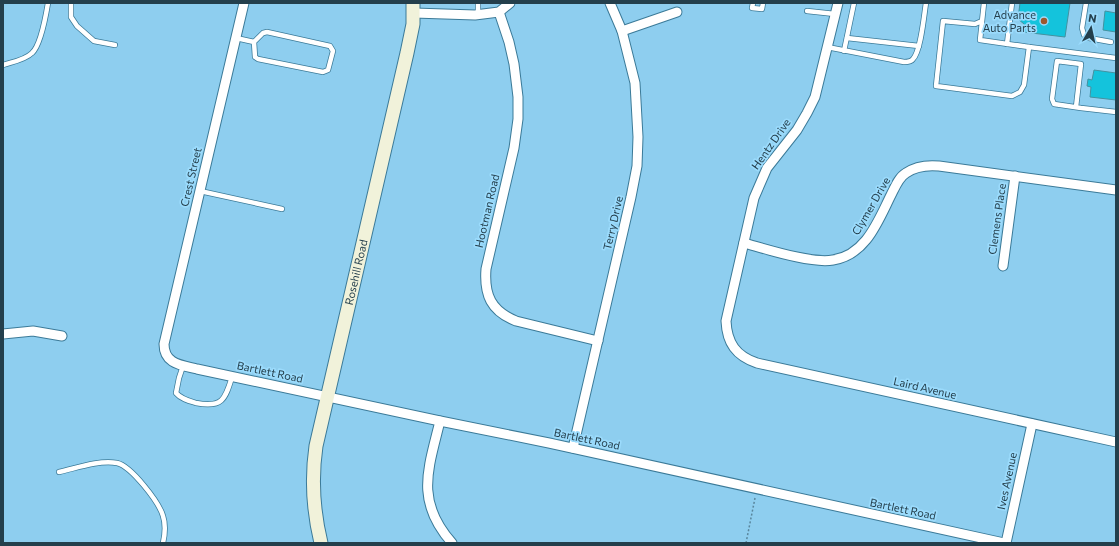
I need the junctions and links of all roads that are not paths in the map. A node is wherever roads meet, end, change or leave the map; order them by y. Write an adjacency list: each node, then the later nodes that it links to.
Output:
1 (48, 3): 34 (lane)
2 (71, 3): 28 (lane)
3 (244, 3): 23 (street, Crest Street)
4 (478, 3): 20 (lane)
5 (510, 3): 17 (street)
6 (610, 3): 22 (street, Terry Drive)
7 (763, 3): 14 (lane)
8 (838, 3): 19 (street, Hentz Drive)
9 (854, 3): 24 (lane)
10 (926, 3): 29 (lane)
11 (984, 3): 21 (lane)
12 (1012, 3): 27 (lane)
13 (1086, 3): 26 (lane)
14 (753, 5)
15 (413, 8): 20 (street); 50 (street, Rosehill Road)
16 (807, 10): 19 (lane)
17 (499, 12): 20 (street); 45 (street, Hootman Road)
18 (677, 12): 22 (street)
19 (835, 14): 30 (street, Hentz Drive)
20 (478, 15)
21 (982, 21): 27 (lane); 31 (lane)
22 (622, 31): 45 (street, Terry Drive)
23 (236, 38): 25 (lane); 39 (street, Crest Street)
24 (847, 38): 29 (lane); 32 (lane)
25 (254, 42): 25 (lane)
26 (1111, 42)
27 (1007, 44): 31 (lane)
28 (115, 45)
29 (919, 46): 32 (lane)
30 (827, 47): 32 (lane); 41 (street, Hentz Drive)
31 (1029, 47): 33 (lane)
32 (846, 51)
33 (1116, 58)
34 (3, 65)
35 (1076, 107): 35 (lane); 36 (lane)
36 (1116, 112)
37 (1015, 176): 38 (street, Clymer Drive); 41 (street, Clymer Drive); 42 (street, Clemens Place)
38 (1116, 190)
39 (200, 191): 40 (lane); 47 (street, Crest Street)
40 (282, 209)
41 (744, 243): 46 (street, Hentz Drive)
42 (1003, 266)
43 (3, 334): 44 (street)
44 (62, 336)
45 (598, 341): 54 (street, Terry Drive)
46 (734, 347): 52 (street, Laird Avenue)
47 (166, 356): 48 (street, Bartlett Road)
48 (183, 366): 49 (street, Bartlett Road); 49 (lane)
49 (232, 377): 50 (street, Bartlett Road)
50 (328, 397): 51 (street, Bartlett Road); 57 (street, Rosehill Road)
51 (440, 421): 54 (street, Bartlett Road); 58 (street)
52 (1032, 424): 53 (street, Laird Avenue); 59 (street, Ives Avenue)
53 (1116, 442)
54 (573, 448): 59 (street, Bartlett Road)
55 (59, 472): 56 (lane)
56 (163, 543)
57 (322, 543)
58 (452, 543)
59 (1005, 543)

